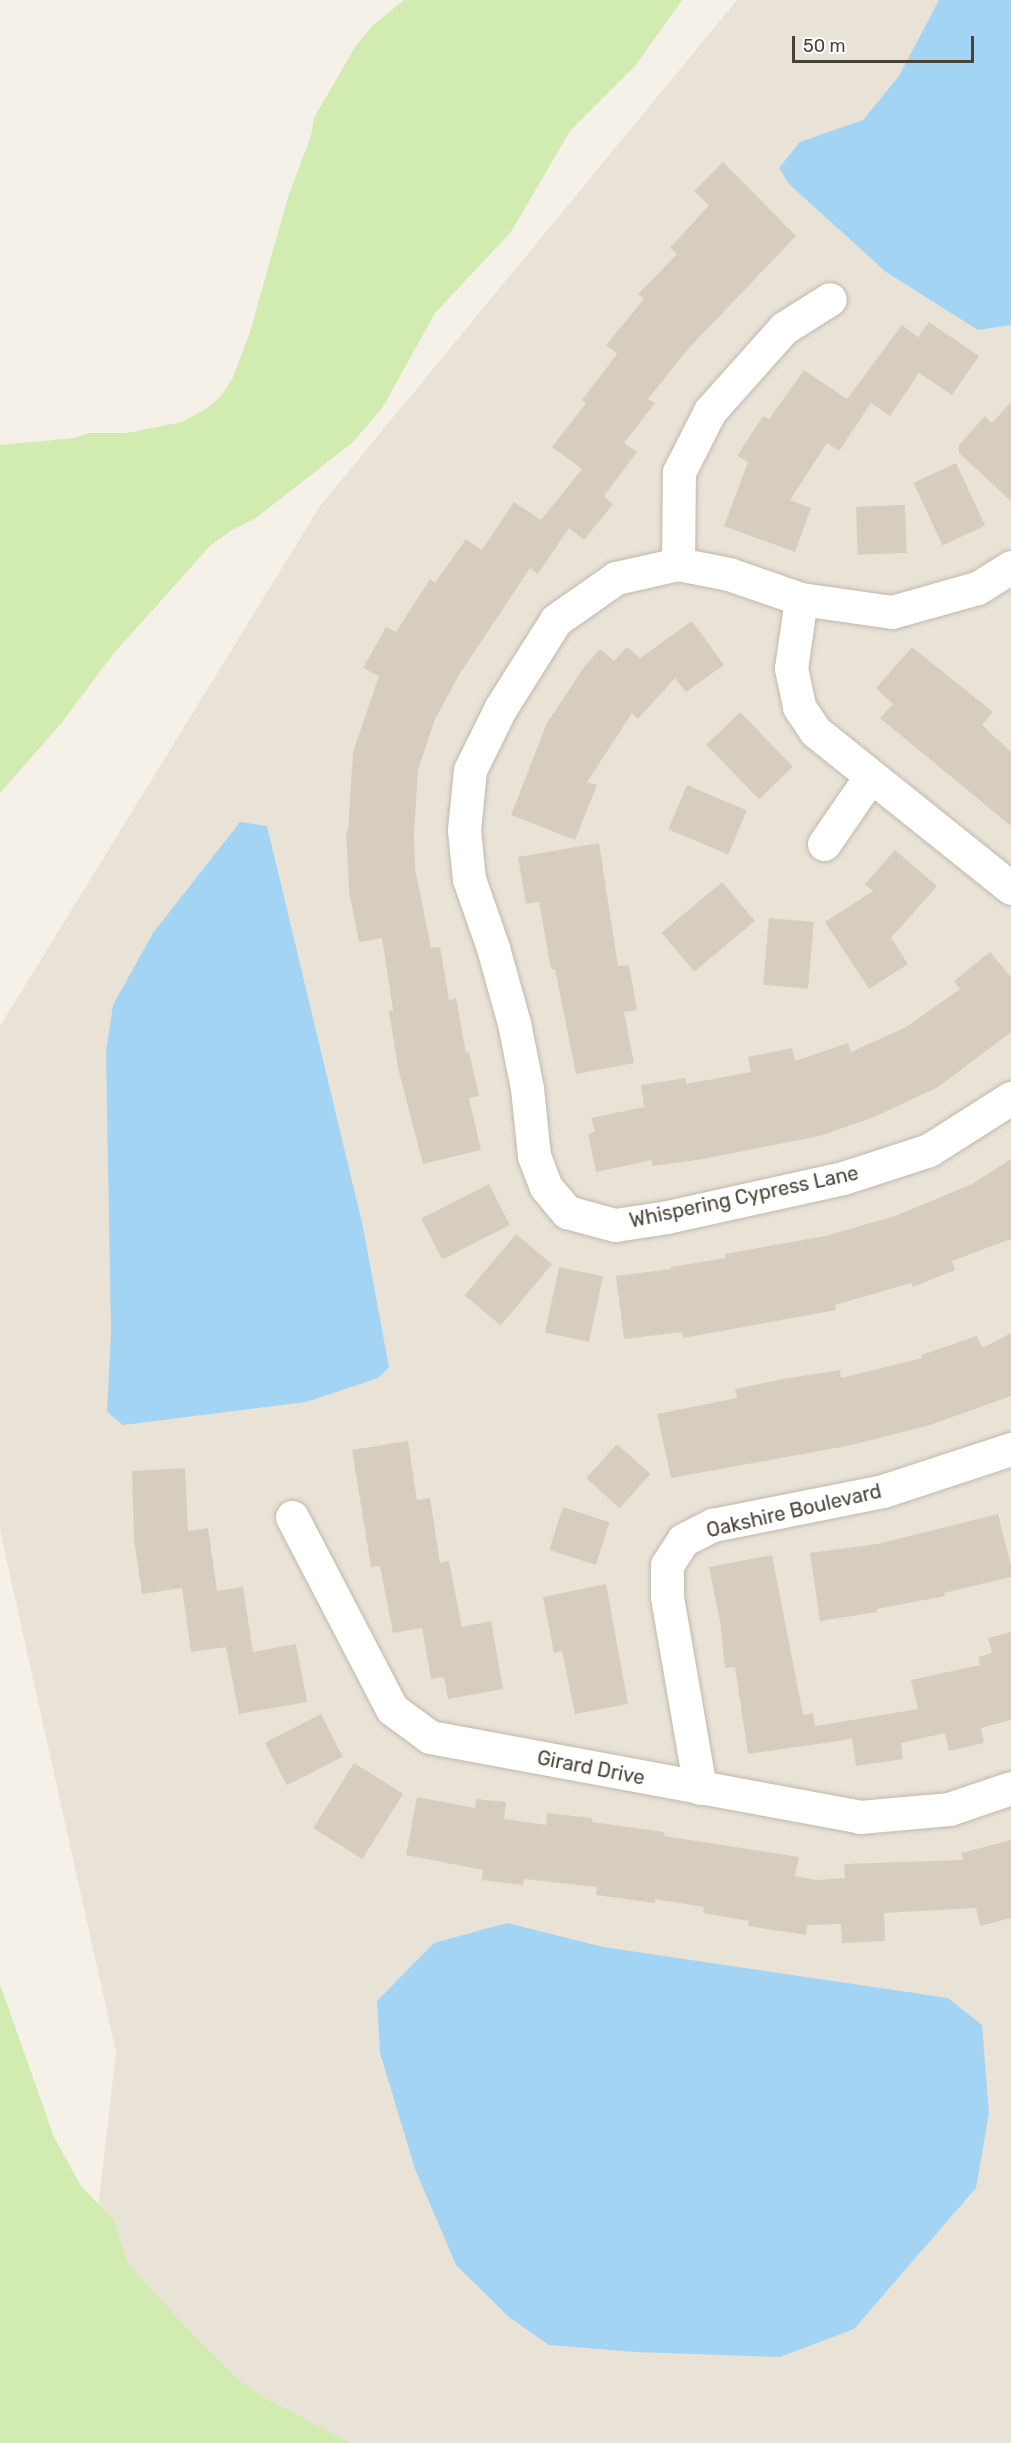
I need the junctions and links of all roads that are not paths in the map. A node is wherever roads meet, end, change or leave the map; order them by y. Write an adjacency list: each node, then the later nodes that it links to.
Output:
1 (830, 299): 2 (street)
2 (678, 564): 4 (street, Whispering Cypress Lane); 8 (street, Whispering Cypress Lane)
3 (1011, 567): 4 (street, Whispering Cypress Lane)
4 (801, 599): 5 (street)
5 (870, 777): 6 (street); 7 (street)
6 (824, 844)
7 (1011, 888)
8 (1011, 1098)
9 (1011, 1449): 11 (street, Oakshire Boulevard)
10 (292, 1517): 11 (street, Girard Drive)
11 (700, 1788): 12 (street, Girard Drive)
12 (1011, 1788)

